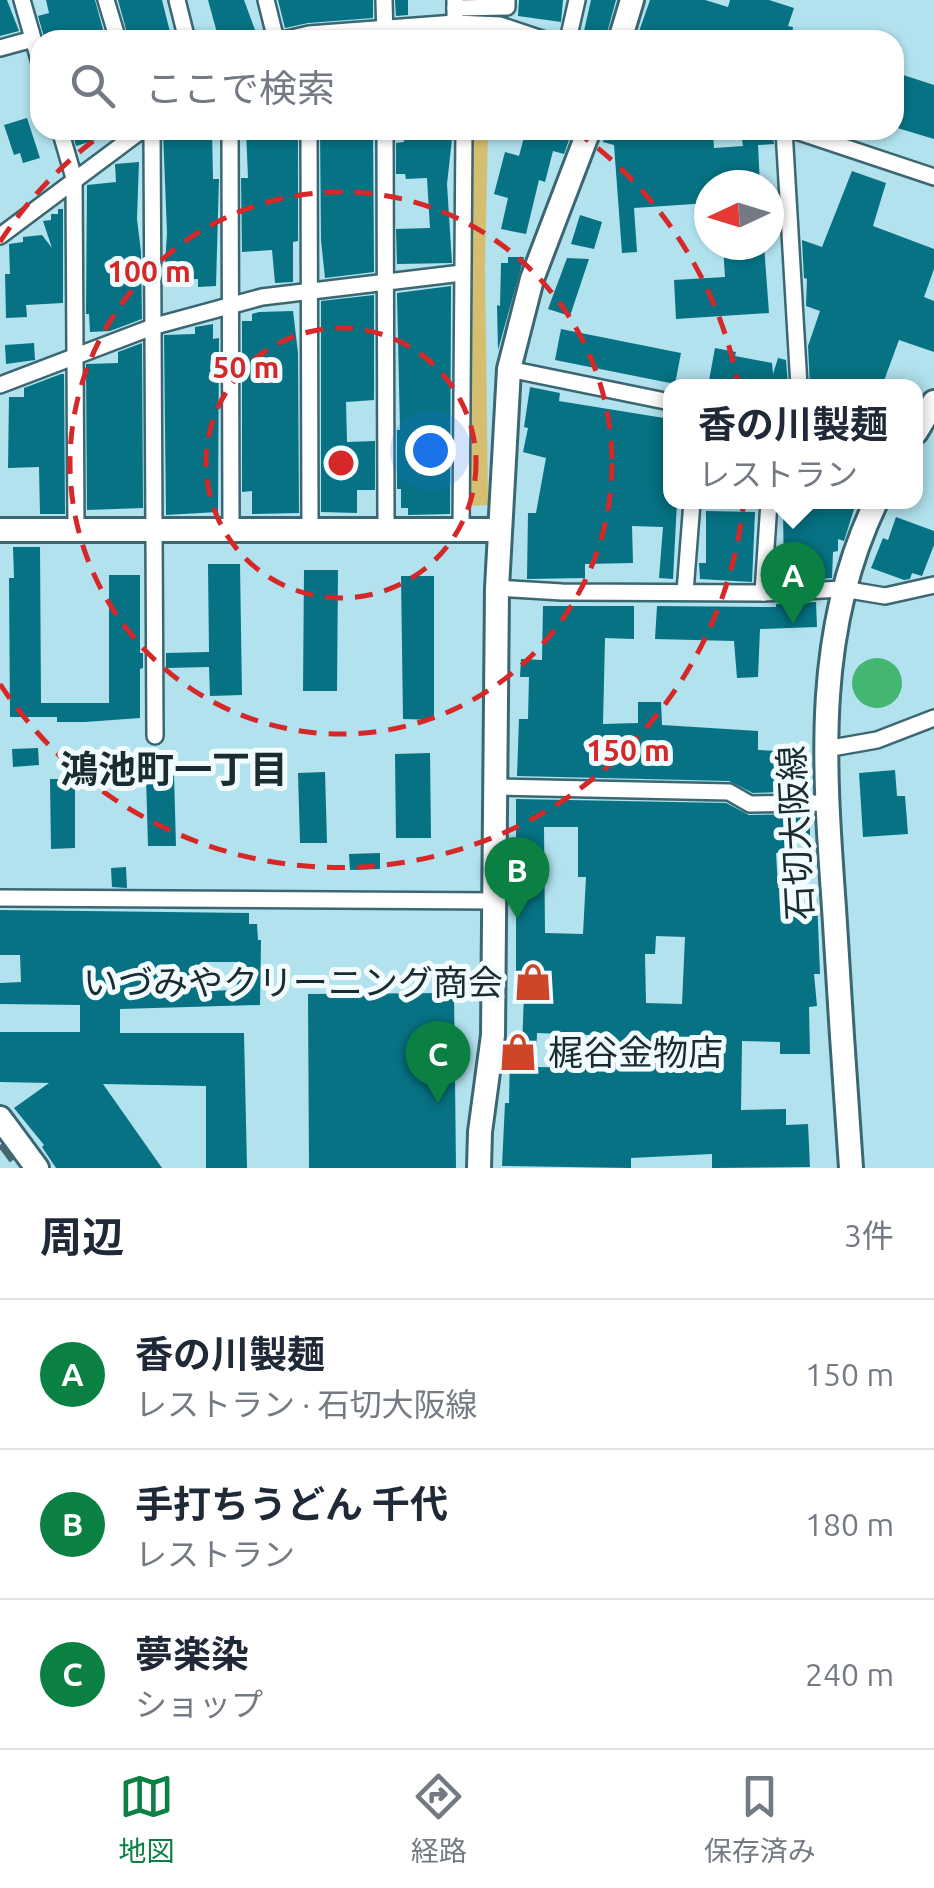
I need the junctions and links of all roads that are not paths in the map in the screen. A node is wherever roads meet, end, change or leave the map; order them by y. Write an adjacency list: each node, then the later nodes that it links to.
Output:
1 (22, 0): 10 (street)
2 (106, 0): 11 (street)
3 (177, 0): 12 (street)
4 (266, 0): 13 (street)
5 (384, 0): 14 (street)
6 (507, 0): 9 (street)
7 (578, 0): 17 (street)
8 (632, 0): 18 (street)
9 (455, 10): 15 (street); 16 (street)
10 (30, 30)
11 (115, 30)
12 (184, 30)
13 (276, 30)
14 (384, 30)
15 (400, 30)
16 (513, 30)
17 (570, 30)
18 (623, 30)
19 (30, 40): 20 (street)
20 (0, 48)
21 (63, 140): 31 (street)
22 (128, 140): 31 (street)
23 (152, 140): 38 (street)
24 (230, 140): 37 (street)
25 (309, 140): 36 (street)
26 (385, 140): 35 (street)
27 (464, 140): 34 (street)
28 (585, 140): 40 (street)
29 (785, 140): 41 (street)
30 (822, 140): 32 (street)
31 (74, 178): 33 (street); 39 (street)
32 (934, 178)
33 (0, 236)
34 (462, 273): 35 (street); 54 (street)
35 (386, 282): 36 (street); 52 (street)
36 (310, 291): 37 (street); 51 (street)
37 (232, 305): 38 (street); 50 (street)
38 (155, 326): 39 (street); 49 (street)
39 (77, 356): 42 (street); 48 (street)
40 (509, 369): 43 (street); 53 (street)
41 (798, 379)
42 (0, 385)
43 (663, 401)
44 (691, 509): 58 (street)
45 (768, 509): 59 (street)
46 (873, 509): 57 (street, 石切大阪線)
47 (0, 530): 48 (street)
48 (76, 530): 49 (street)
49 (153, 530): 50 (street); 61 (street)
50 (231, 530): 51 (street)
51 (310, 530): 52 (street)
52 (386, 530): 54 (street)
53 (500, 530): 54 (street); 56 (street)
54 (461, 531)
55 (934, 584): 57 (street)
56 (497, 588): 58 (street); 63 (street)
57 (844, 589): 59 (street); 62 (street, 石切大阪線)
58 (684, 592): 59 (street)
59 (763, 593)
60 (934, 718): 62 (street)
61 (156, 736)
62 (826, 750): 64 (street, 石切大阪線)
63 (494, 787): 64 (street); 66 (street)
64 (828, 802): 70 (street, 石切大阪線)
65 (0, 898): 66 (street)
66 (495, 901): 69 (street)
67 (0, 1118): 68 (street)
68 (37, 1168)
69 (480, 1168)
70 (851, 1168)

